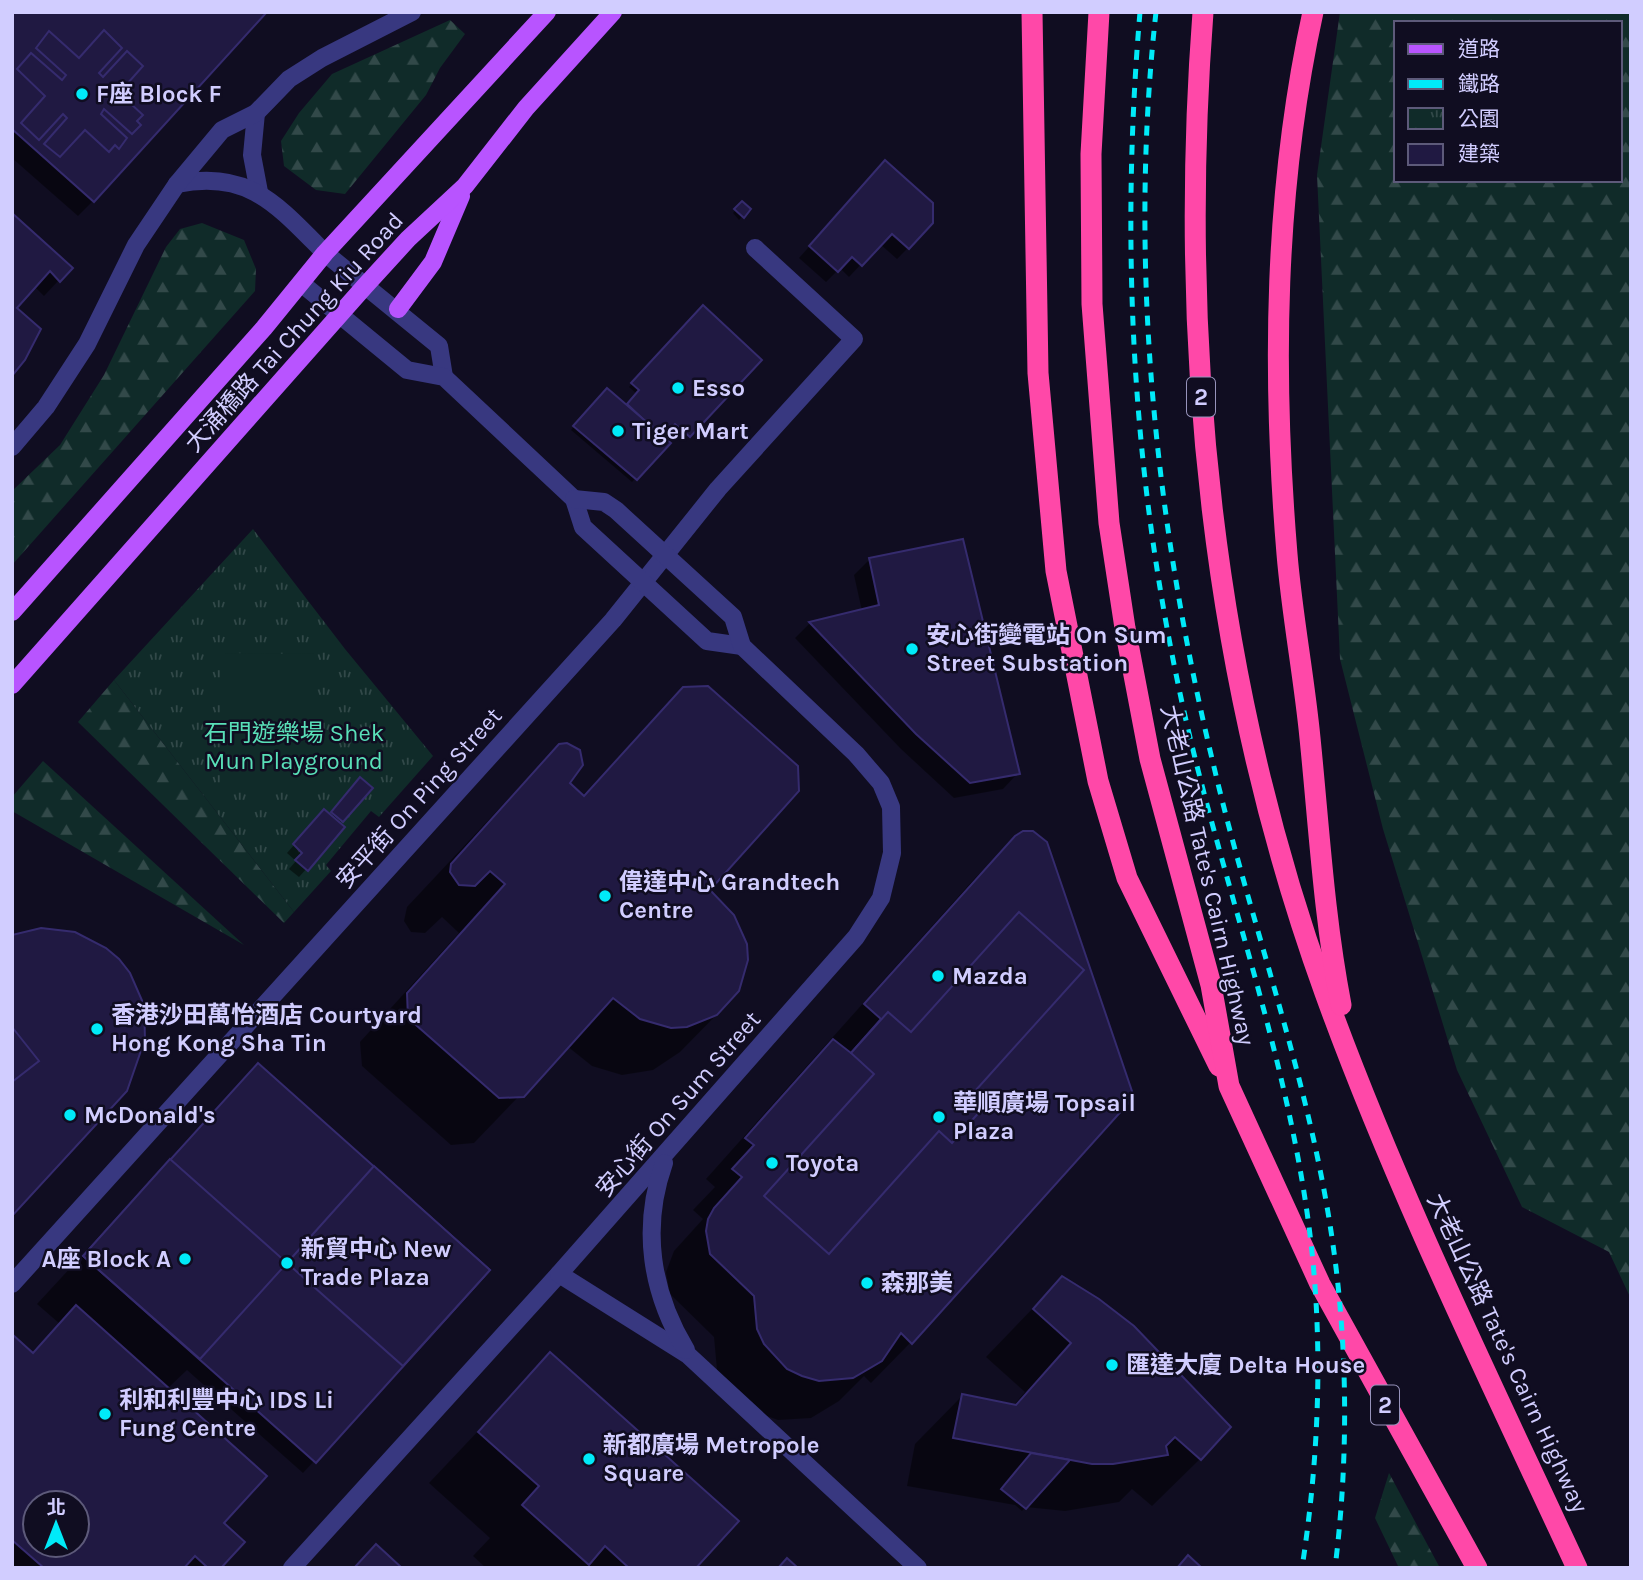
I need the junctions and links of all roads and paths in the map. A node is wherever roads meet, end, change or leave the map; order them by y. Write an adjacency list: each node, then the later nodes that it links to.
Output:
1 (412, 12): 8 (street)
2 (547, 12): 13 (main road, 大涌橋路 Tai Chung Kiu Road)
3 (613, 12): 10 (main road, 大涌橋路 Tai Chung Kiu Road)
4 (1032, 12): 27 (highway)
5 (1099, 12): 27 (highway, 大老山公路 Tate's Cairn Highway / 2)
6 (1203, 12): 26 (highway, 大老山公路 Tate's Cairn Highway / 2)
7 (1312, 12): 26 (highway)
8 (256, 113): 9 (street); 11 (street)
9 (177, 184): 11 (street); 19 (street)
10 (465, 186): 15 (main road, 大涌橋路 Tai Chung Kiu Road); 16 (main road)
11 (258, 192): 13 (street)
12 (755, 248): 21 (street, 安平街 On Ping Street)
13 (325, 253): 14 (main road, 大涌橋路 Tai Chung Kiu Road); 15 (street)
14 (301, 283): 17 (street); 23 (main road, 大涌橋路 Tai Chung Kiu Road)
15 (365, 286): 16 (street); 17 (main road, 大涌橋路 Tai Chung Kiu Road)
16 (398, 309): 18 (street)
17 (339, 316): 18 (street); 25 (main road, 大涌橋路 Tai Chung Kiu Road)
18 (444, 377): 20 (street)
19 (12, 447)
20 (574, 499): 21 (street, 安心街 On Sum Street); 22 (street)
21 (668, 554): 22 (street, 安平街 On Ping Street); 24 (street, 安心街 On Sum Street)
22 (643, 584): 24 (street); 30 (street, 安平街 On Ping Street)
23 (12, 612)
24 (742, 646): 28 (street, 安心街 On Sum Street)
25 (12, 685)
26 (1353, 1067): 35 (highway, 大老山公路 Tate's Cairn Highway / 2)
27 (1229, 1086): 34 (highway, 大老山公路 Tate's Cairn Highway / 2)
28 (668, 1153): 29 (street, 安心街 On Sum Street); 31 (street)
29 (559, 1274): 31 (street); 32 (street, 安心街 On Sum Street)
30 (12, 1284)
31 (688, 1355): 33 (street)
32 (292, 1568)
33 (918, 1568)
34 (1477, 1568)
35 (1577, 1568)

